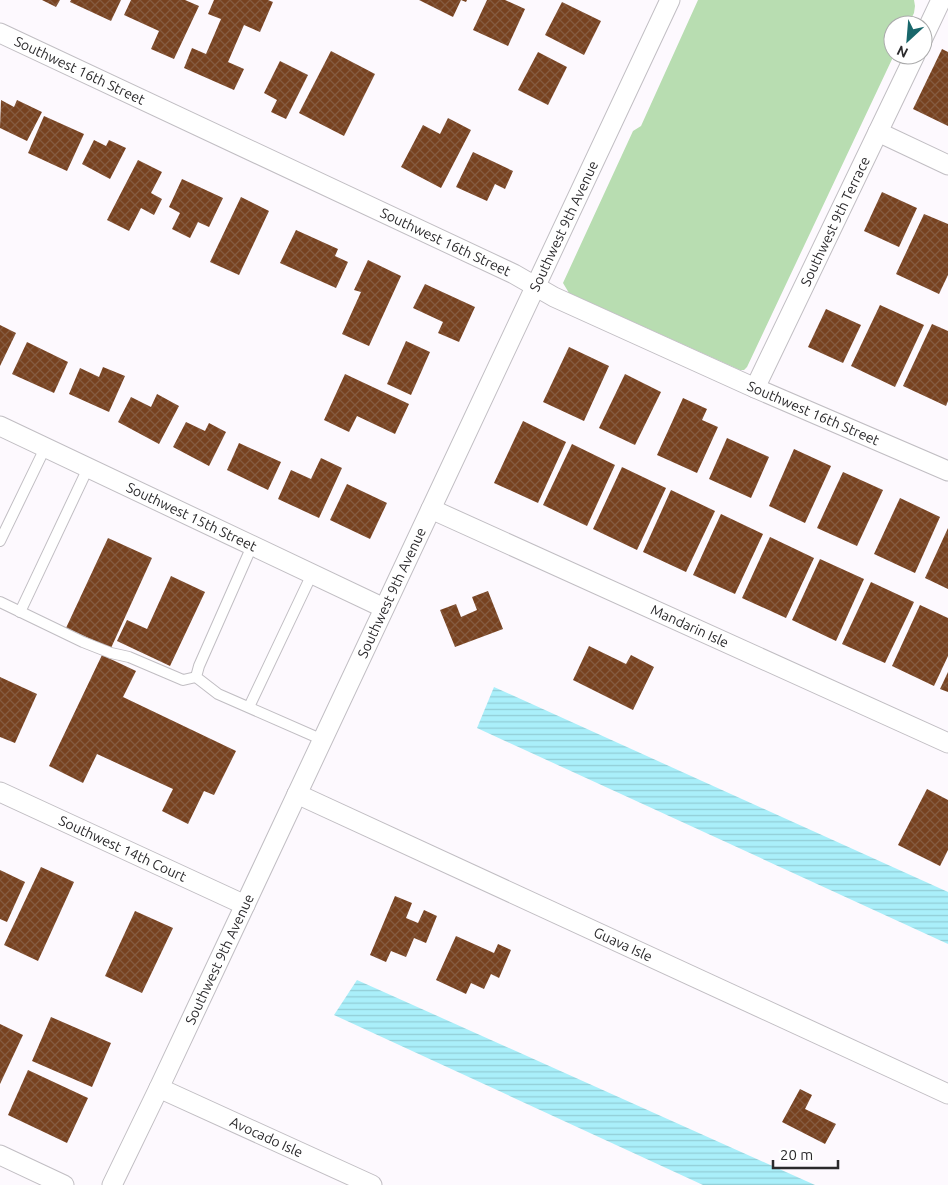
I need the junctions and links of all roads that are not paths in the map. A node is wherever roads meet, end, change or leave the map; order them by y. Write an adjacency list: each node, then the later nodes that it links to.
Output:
1 (670, 0): 8 (street, Southwest 9th Avenue)
2 (941, 0): 3 (street)
3 (933, 17)
4 (0, 33): 8 (street, Southwest 16th Street)
5 (910, 65): 6 (street, Southwest 9th Terrace)
6 (878, 132): 7 (street); 9 (street, Southwest 9th Terrace)
7 (948, 166)
8 (536, 286): 9 (street, Southwest 16th Street); 14 (street, Southwest 9th Avenue)
9 (755, 388): 13 (street, Southwest 16th Street)
10 (0, 426): 11 (street, Southwest 15th Street)
11 (45, 448): 12 (street, Southwest 15th Street); 15 (lane)
12 (88, 468): 16 (street, Southwest 15th Street); 20 (lane)
13 (948, 472)
14 (431, 509): 19 (street, Southwest 9th Avenue); 24 (street, Mandarin Isle)
15 (0, 541)
16 (252, 546): 17 (street, Southwest 15th Street); 21 (lane)
17 (312, 574): 19 (street, Southwest 15th Street); 22 (lane)
18 (0, 602): 20 (lane)
19 (384, 608): 23 (street, Southwest 9th Avenue)
20 (20, 612): 21 (lane)
21 (196, 677): 22 (lane)
22 (250, 707): 23 (lane)
23 (322, 740): 26 (street, Southwest 9th Avenue)
24 (948, 743)
25 (0, 792): 27 (street, Southwest 14th Court)
26 (297, 794): 27 (street, Southwest 9th Avenue); 29 (street, Guava Isle)
27 (245, 905): 28 (street, Southwest 9th Avenue)
28 (159, 1088): 32 (street, Southwest 9th Avenue); 33 (street, Avocado Isle)
29 (948, 1094)
30 (0, 1155): 31 (street)
31 (64, 1185)
32 (112, 1185)
33 (372, 1185)

